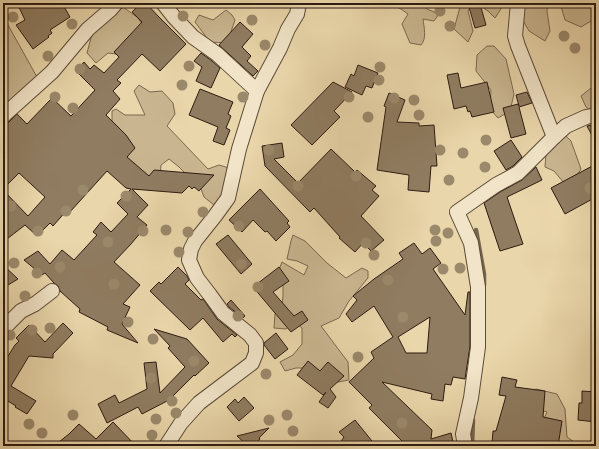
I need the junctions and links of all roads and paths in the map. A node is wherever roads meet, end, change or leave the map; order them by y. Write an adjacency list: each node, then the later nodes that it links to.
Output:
1 (116, 3): 7 (street)
2 (163, 3): 5 (street)
3 (299, 3): 5 (street)
4 (518, 3): 8 (street)
5 (257, 91): 11 (street)
6 (596, 115): 8 (street)
7 (3, 116)
8 (554, 137): 12 (street)
9 (52, 291): 10 (street)
10 (3, 329)
11 (166, 446)
12 (465, 446)

